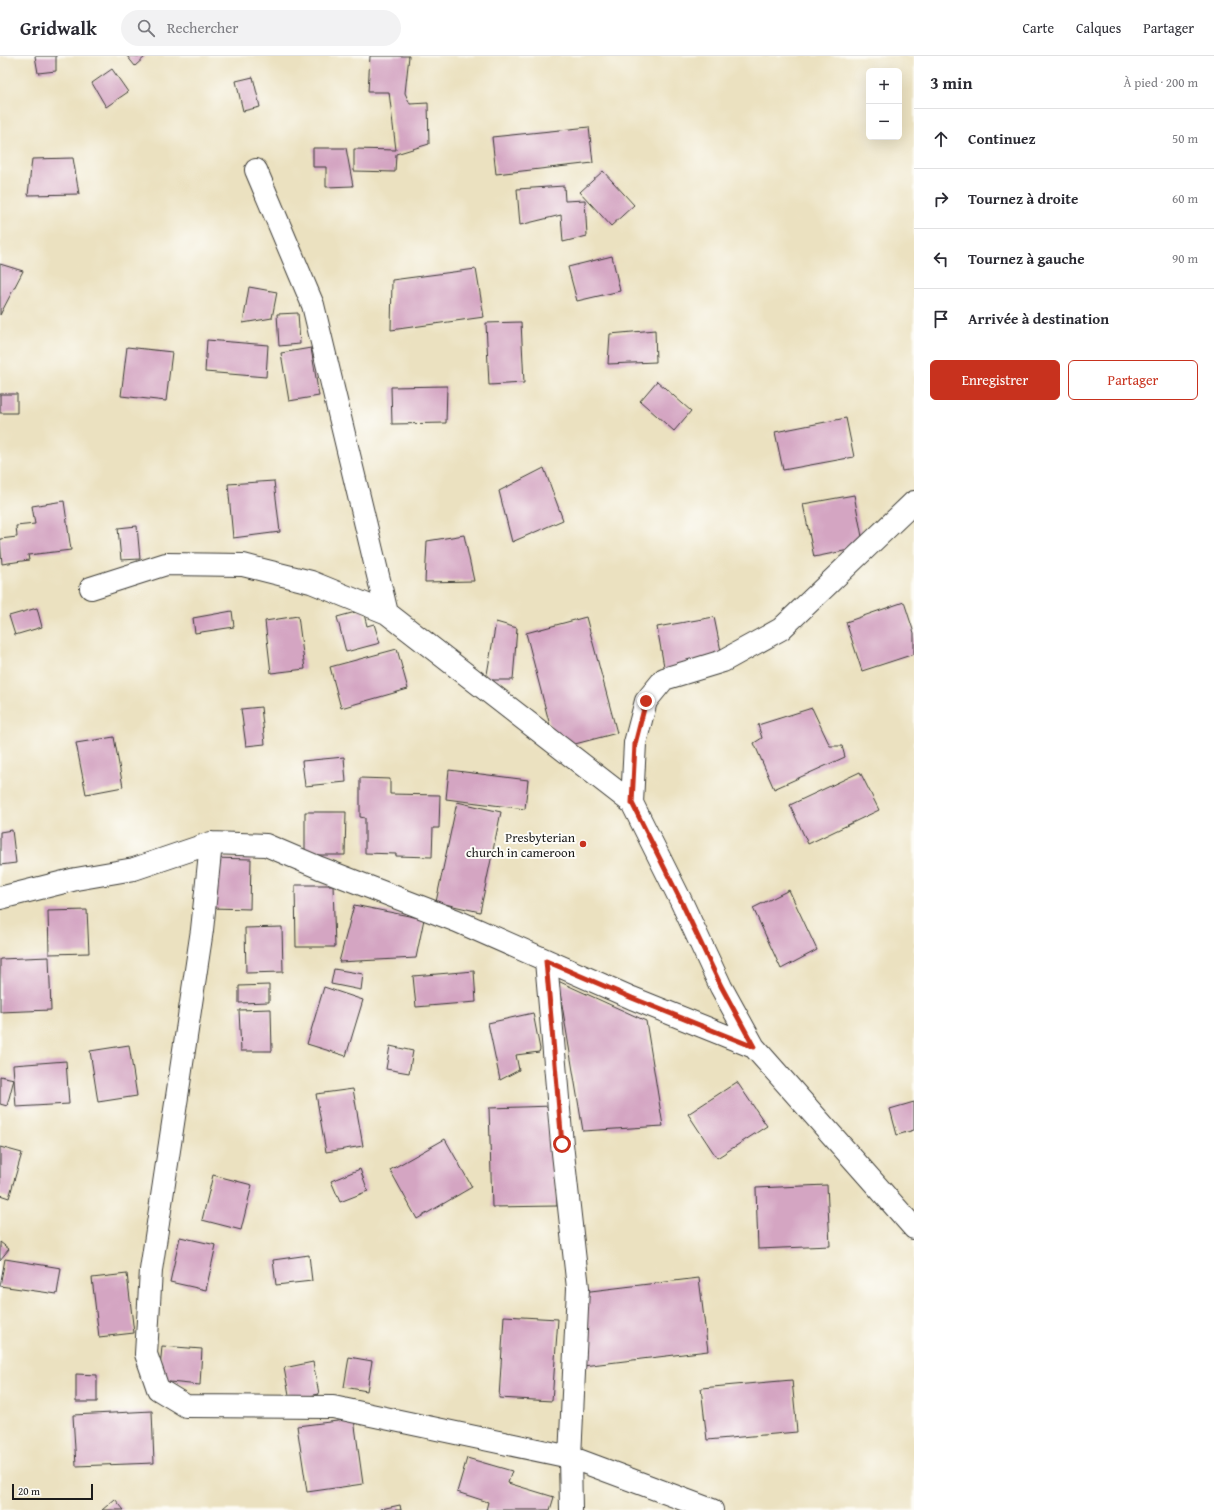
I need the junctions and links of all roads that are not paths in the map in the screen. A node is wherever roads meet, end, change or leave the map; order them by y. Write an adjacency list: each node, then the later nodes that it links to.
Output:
1 (256, 170): 4 (street)
2 (914, 502): 5 (street)
3 (91, 588): 4 (street)
4 (387, 613): 5 (street)
5 (632, 803): 9 (street)
6 (211, 843): 7 (street); 8 (street); 11 (street)
7 (0, 898)
8 (546, 961): 9 (street); 11 (street)
9 (754, 1047): 10 (street)
10 (914, 1228)
11 (570, 1457): 12 (street); 13 (street)
12 (571, 1510)
13 (712, 1510)

